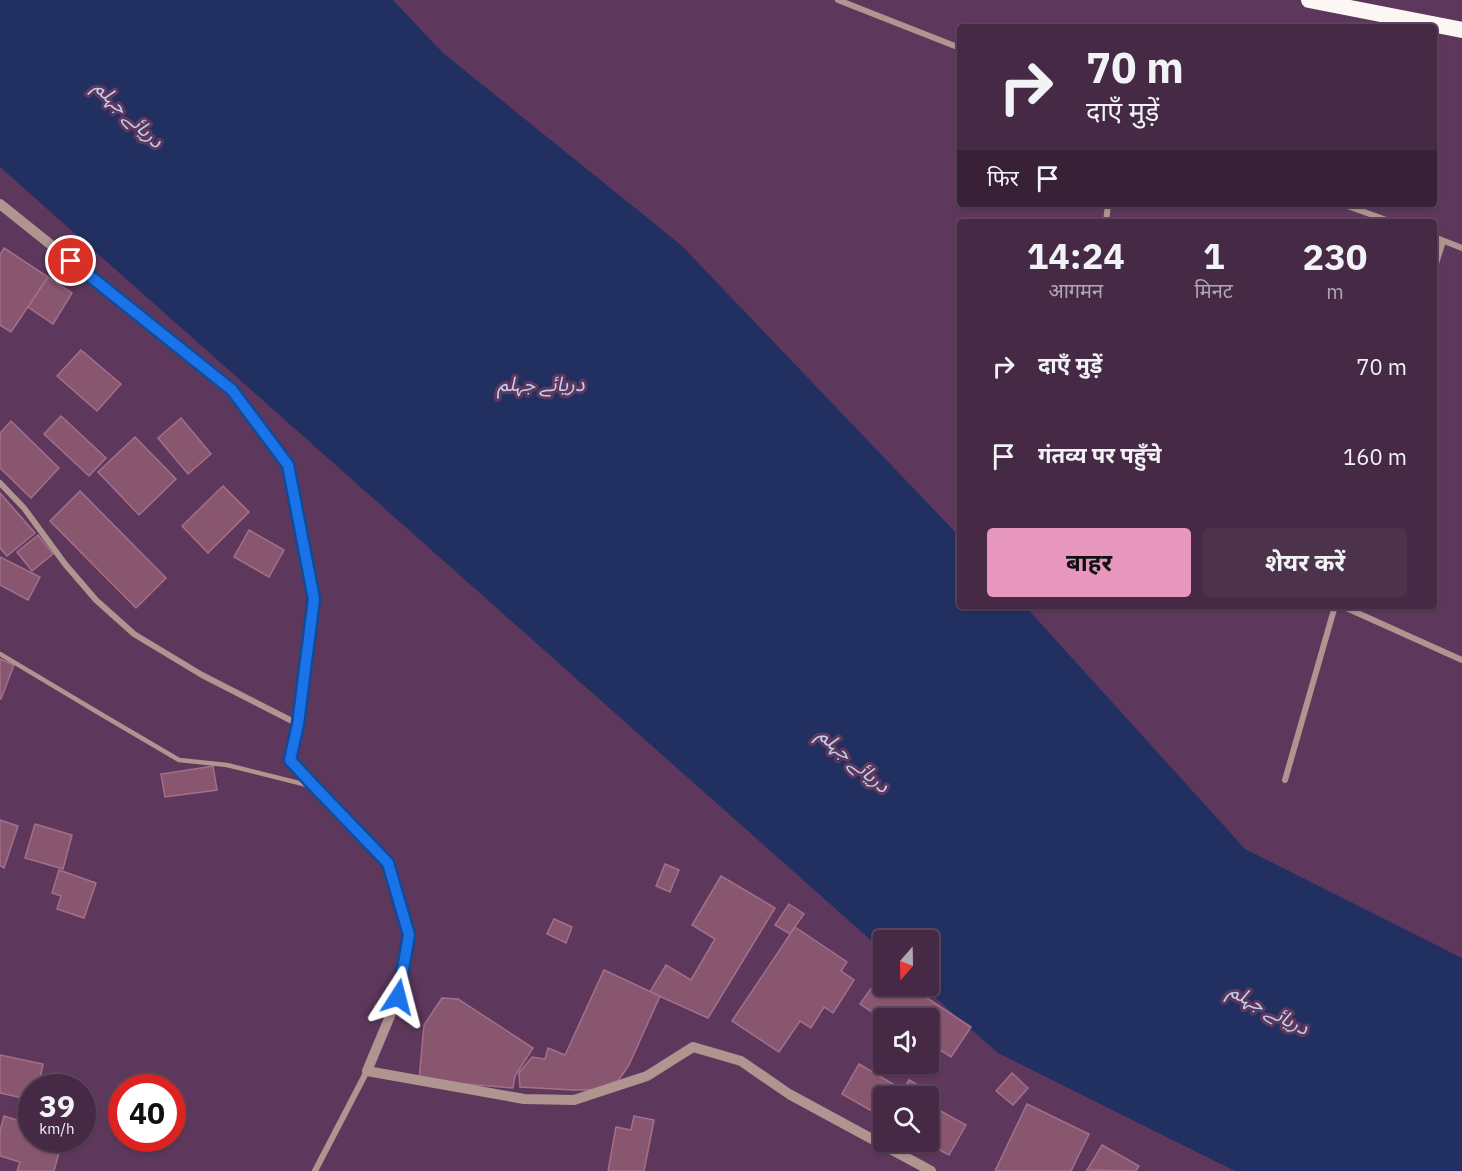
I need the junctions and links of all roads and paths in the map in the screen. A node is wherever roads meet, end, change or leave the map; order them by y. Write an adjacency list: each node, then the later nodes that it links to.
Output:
1 (838, 0): 6 (street)
2 (1309, 0): 3 (highway)
3 (1431, 24)
4 (1437, 25): 5 (highway)
5 (1462, 30)
6 (957, 47)
7 (0, 204): 19 (street)
8 (1350, 207): 9 (street)
9 (1384, 219)
10 (1437, 238): 11 (street)
11 (1443, 241): 12 (street); 13 (street)
12 (1462, 248)
13 (1437, 260)
14 (0, 483): 19 (street)
15 (1334, 609): 20 (street)
16 (1349, 609): 18 (street)
17 (0, 654): 21 (lane)
18 (1462, 660)
19 (298, 724): 21 (street)
20 (1285, 780)
21 (314, 786): 22 (street)
22 (367, 1071): 23 (street); 24 (street)
23 (315, 1171)
24 (931, 1171)

